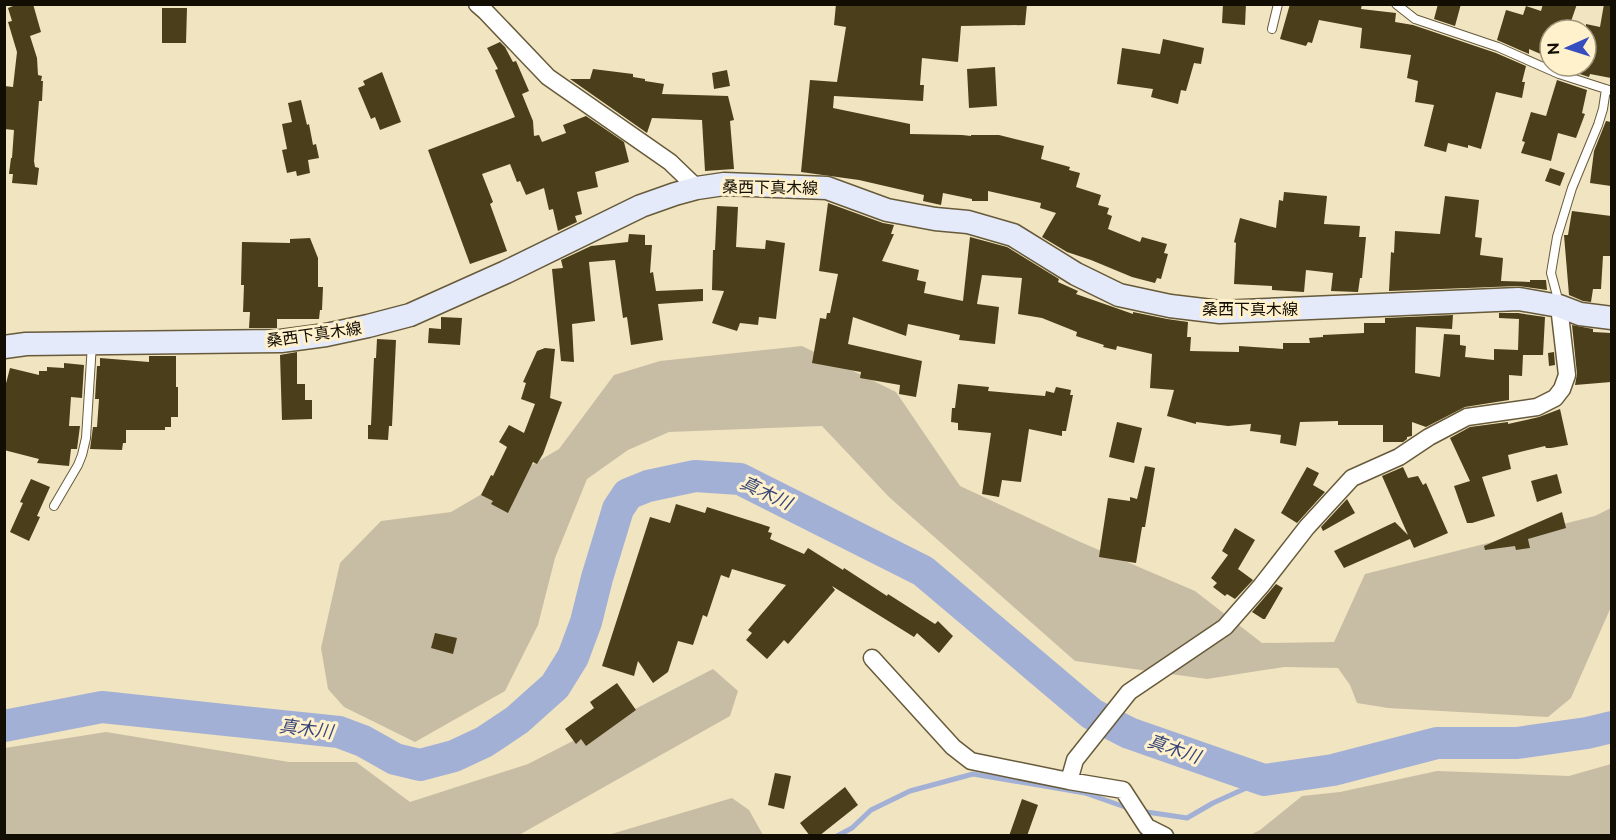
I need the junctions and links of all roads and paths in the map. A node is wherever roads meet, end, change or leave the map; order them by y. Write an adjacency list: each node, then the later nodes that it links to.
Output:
1 (477, 4): 6 (street)
2 (1278, 4): 4 (lane)
3 (1396, 4): 5 (lane)
4 (1272, 29)
5 (1609, 90): 7 (lane)
6 (697, 188): 7 (main road, 桑西下真木線); 9 (main road, 桑西下真木線)
7 (1559, 306): 8 (main road, 桑西下真木線); 13 (street)
8 (1611, 318)
9 (93, 343): 10 (main road, 桑西下真木線); 11 (lane)
10 (4, 347)
11 (54, 506)
12 (872, 658): 13 (street)
13 (1069, 781): 14 (street)
14 (1165, 836)

